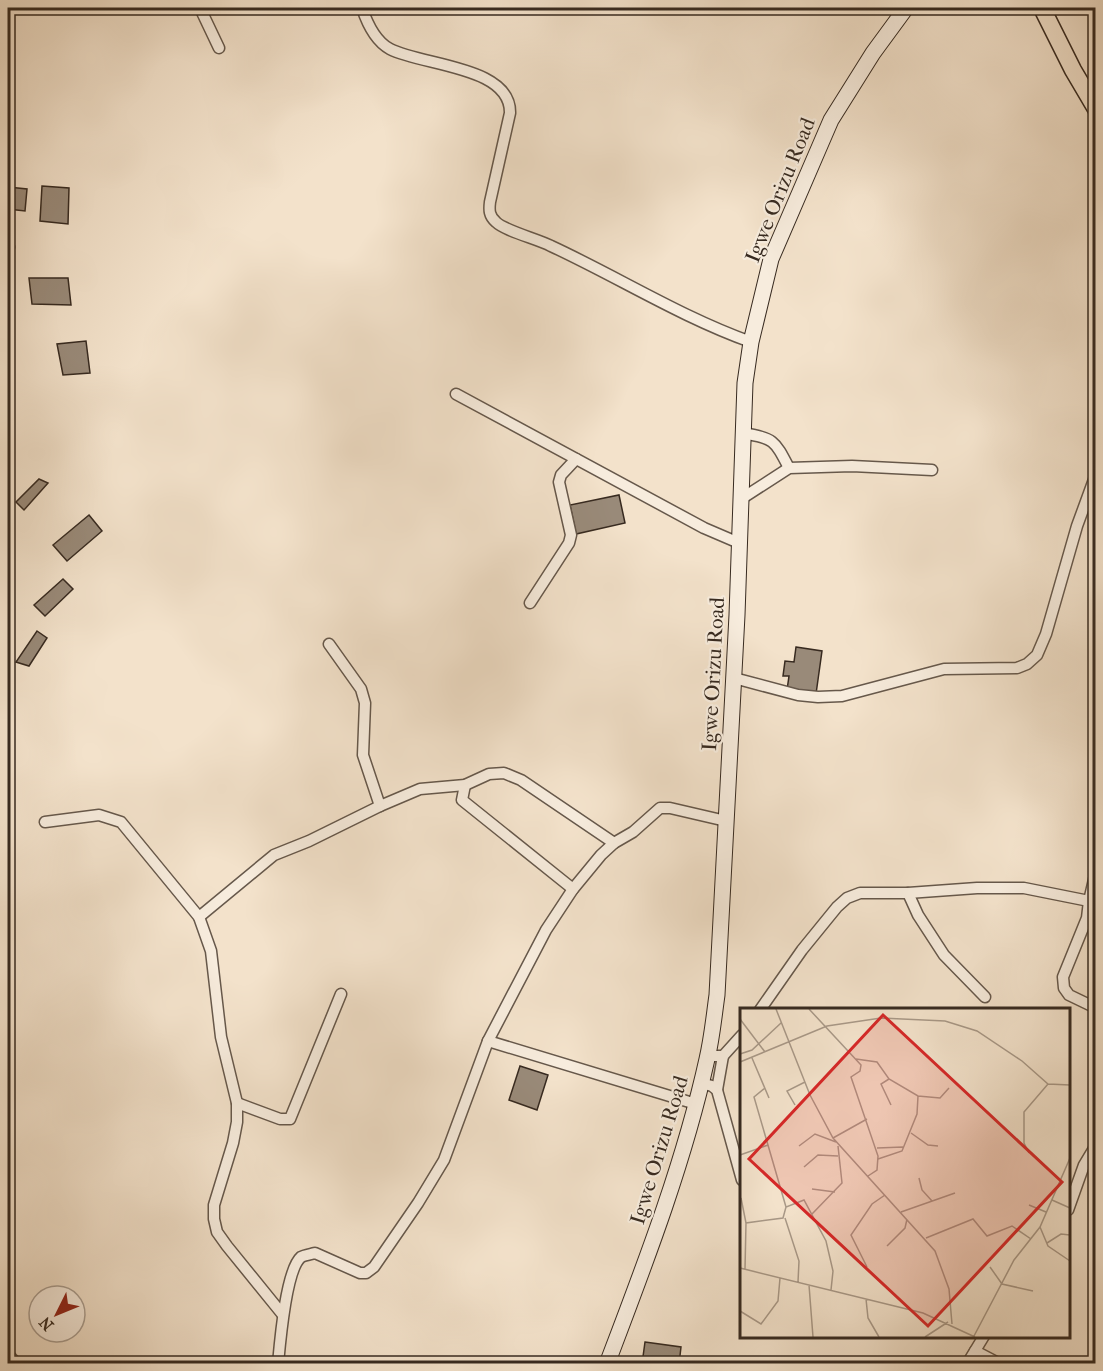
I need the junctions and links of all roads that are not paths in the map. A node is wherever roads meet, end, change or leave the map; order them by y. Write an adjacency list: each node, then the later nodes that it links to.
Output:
1 (200, 8): 5 (street)
2 (362, 8): 7 (street)
3 (906, 8): 7 (main road, Igwe Orizu Road)
4 (1042, 8): 6 (main road)
5 (219, 48)
6 (1095, 109)
7 (751, 342): 9 (main road, Igwe Orizu Road)
8 (456, 394): 10 (street)
9 (743, 434): 11 (street); 14 (main road, Igwe Orizu Road)
10 (576, 459): 15 (street); 16 (street)
11 (789, 468): 12 (street); 14 (street)
12 (932, 470)
13 (1095, 474): 18 (street)
14 (741, 499): 15 (main road, Igwe Orizu Road)
15 (739, 543): 18 (main road, Igwe Orizu Road)
16 (530, 603)
17 (329, 644): 20 (street)
18 (734, 678): 21 (main road, Igwe Orizu Road)
19 (465, 785): 20 (street); 23 (street); 25 (street)
20 (380, 806): 28 (street)
21 (726, 820): 23 (street); 35 (main road, Igwe Orizu Road)
22 (45, 822): 28 (street)
23 (614, 843): 25 (street)
24 (1095, 871): 27 (street)
25 (573, 889): 34 (street)
26 (908, 893): 27 (street); 30 (street); 31 (street)
27 (1089, 901): 32 (street)
28 (199, 917): 38 (street)
29 (341, 994): 38 (street)
30 (985, 997)
31 (761, 1008)
32 (1095, 1008)
33 (740, 1036): 35 (street)
34 (488, 1041): 39 (street); 43 (street)
35 (715, 1056): 36 (main road, Igwe Orizu Road); 37 (street)
36 (701, 1083): 37 (street); 39 (main road, Igwe Orizu Road)
37 (717, 1090): 41 (street)
38 (237, 1102): 43 (street)
39 (696, 1104): 49 (main road, Igwe Orizu Road)
40 (1095, 1145): 42 (street)
41 (740, 1175)
42 (1070, 1204)
43 (283, 1315): 48 (street)
44 (983, 1338): 45 (street)
45 (975, 1351): 50 (street); 51 (street)
46 (8, 1354): 47 (street)
47 (16, 1364)
48 (278, 1364)
49 (607, 1364)
50 (967, 1364)
51 (1000, 1364)

